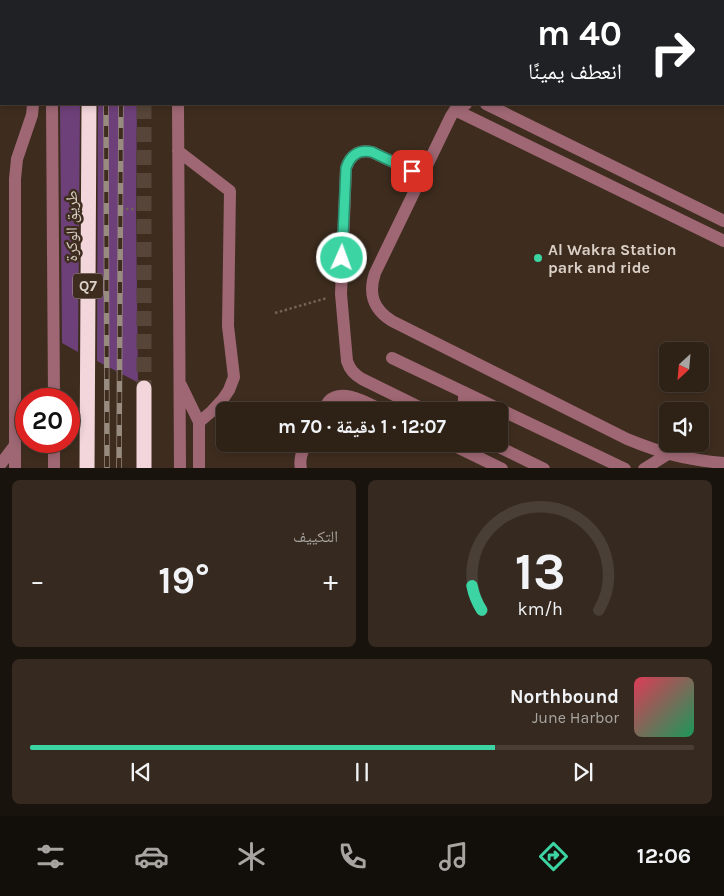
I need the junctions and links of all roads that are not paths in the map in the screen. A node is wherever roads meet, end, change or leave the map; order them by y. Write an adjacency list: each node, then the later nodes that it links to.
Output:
1 (33, 105): 13 (street)
2 (52, 105): 14 (street, طريق الوكرة)
3 (89, 105): 34 (highway, طريق الوكرة / Q7)
4 (178, 105): 7 (street)
5 (488, 105): 9 (street)
6 (460, 107): 8 (street); 10 (street)
7 (178, 151): 12 (street); 21 (street)
8 (422, 176): 19 (street); 28 (street)
9 (724, 221)
10 (724, 241)
11 (392, 358): 16 (street)
12 (180, 383): 21 (street); 36 (street)
13 (15, 388)
14 (54, 388)
15 (144, 388): 35 (highway)
16 (464, 392): 20 (street); 41 (street)
17 (328, 402): 18 (street)
18 (365, 402)
19 (409, 402)
20 (464, 402)
21 (199, 422): 37 (street)
22 (15, 445): 30 (street)
23 (508, 451): 40 (street)
24 (302, 452): 38 (street)
25 (468, 452): 39 (street)
26 (15, 453): 32 (street)
27 (54, 453): 33 (street)
28 (668, 454): 31 (street); 42 (street)
29 (724, 464): 31 (street)
30 (0, 465)
31 (707, 465)
32 (15, 468)
33 (54, 468)
34 (87, 468)
35 (144, 468)
36 (180, 468)
37 (199, 468)
38 (301, 468)
39 (502, 468)
40 (544, 468)
41 (625, 468)
42 (644, 468)

